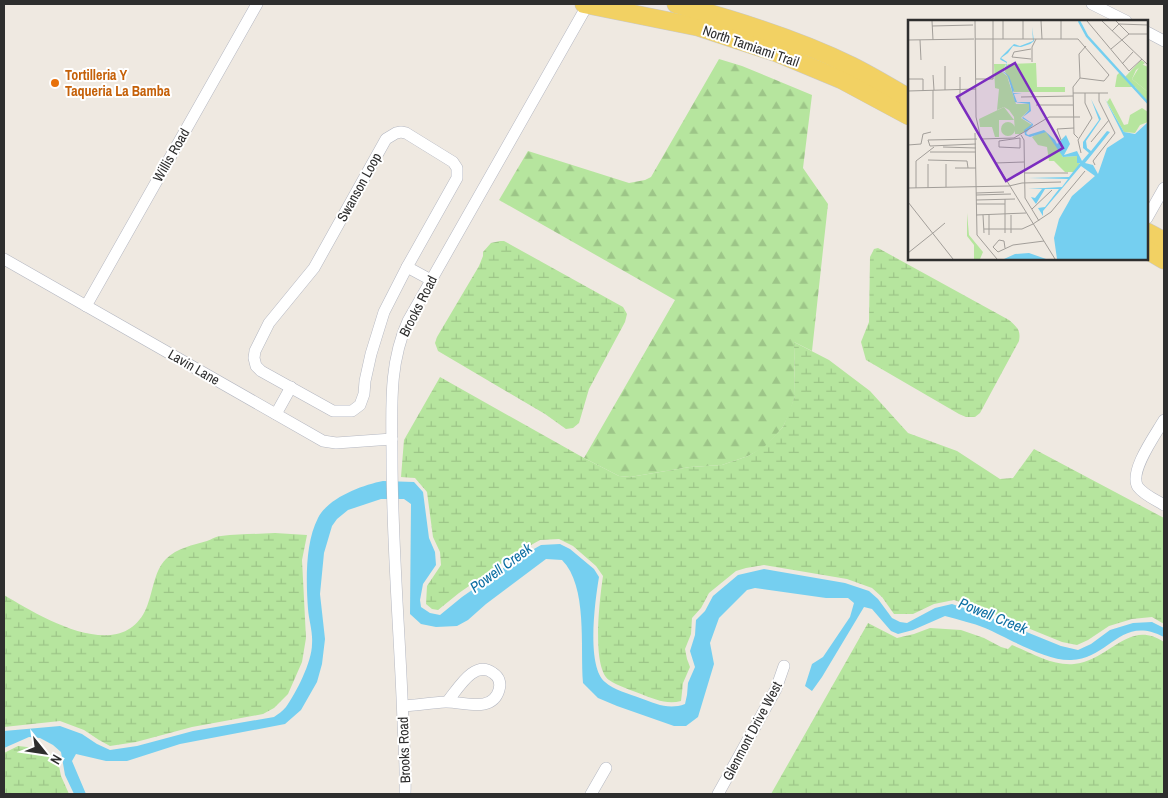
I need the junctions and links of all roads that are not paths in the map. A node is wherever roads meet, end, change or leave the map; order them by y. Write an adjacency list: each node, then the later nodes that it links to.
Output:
1 (256, 4): 24 (street, Willis Road)
2 (584, 4): 3 (main road, North Tamiami Trail)
3 (588, 4): 9 (main road, North Tamiami Trail); 23 (street, Brooks Road)
4 (676, 4): 10 (main road, North Tamiami Trail)
5 (1092, 4): 6 (street)
6 (1124, 20)
7 (1148, 33): 8 (street)
8 (1164, 41)
9 (842, 80): 10 (main road); 13 (main road, North Tamiami Trail)
10 (888, 86): 11 (main road, North Tamiami Trail)
11 (908, 97)
12 (908, 103): 13 (main road)
13 (888, 104): 14 (main road, North Tamiami Trail)
14 (908, 115)
15 (1164, 188): 16 (street)
16 (1148, 216)
17 (1148, 233): 18 (main road)
18 (1164, 241)
19 (1148, 251): 21 (main road)
20 (4, 259): 24 (street, Lavin Lane)
21 (1164, 260)
22 (407, 267): 23 (street); 25 (street, Swanson Loop); 25 (street, Swanson Loop)
23 (431, 280): 28 (street, Brooks Road)
24 (86, 306): 26 (street, Lavin Lane)
25 (291, 388): 26 (street)
26 (276, 414): 28 (street, Lavin Lane)
27 (1164, 420): 29 (street)
28 (392, 440): 32 (street, Brooks Road)
29 (1164, 505)
30 (784, 666): 36 (street, Glenmont Drive West)
31 (447, 702): 32 (street, Brooks Road)
32 (403, 706): 34 (street, Brooks Road)
33 (606, 768): 35 (street)
34 (405, 794)
35 (591, 794)
36 (718, 794)

